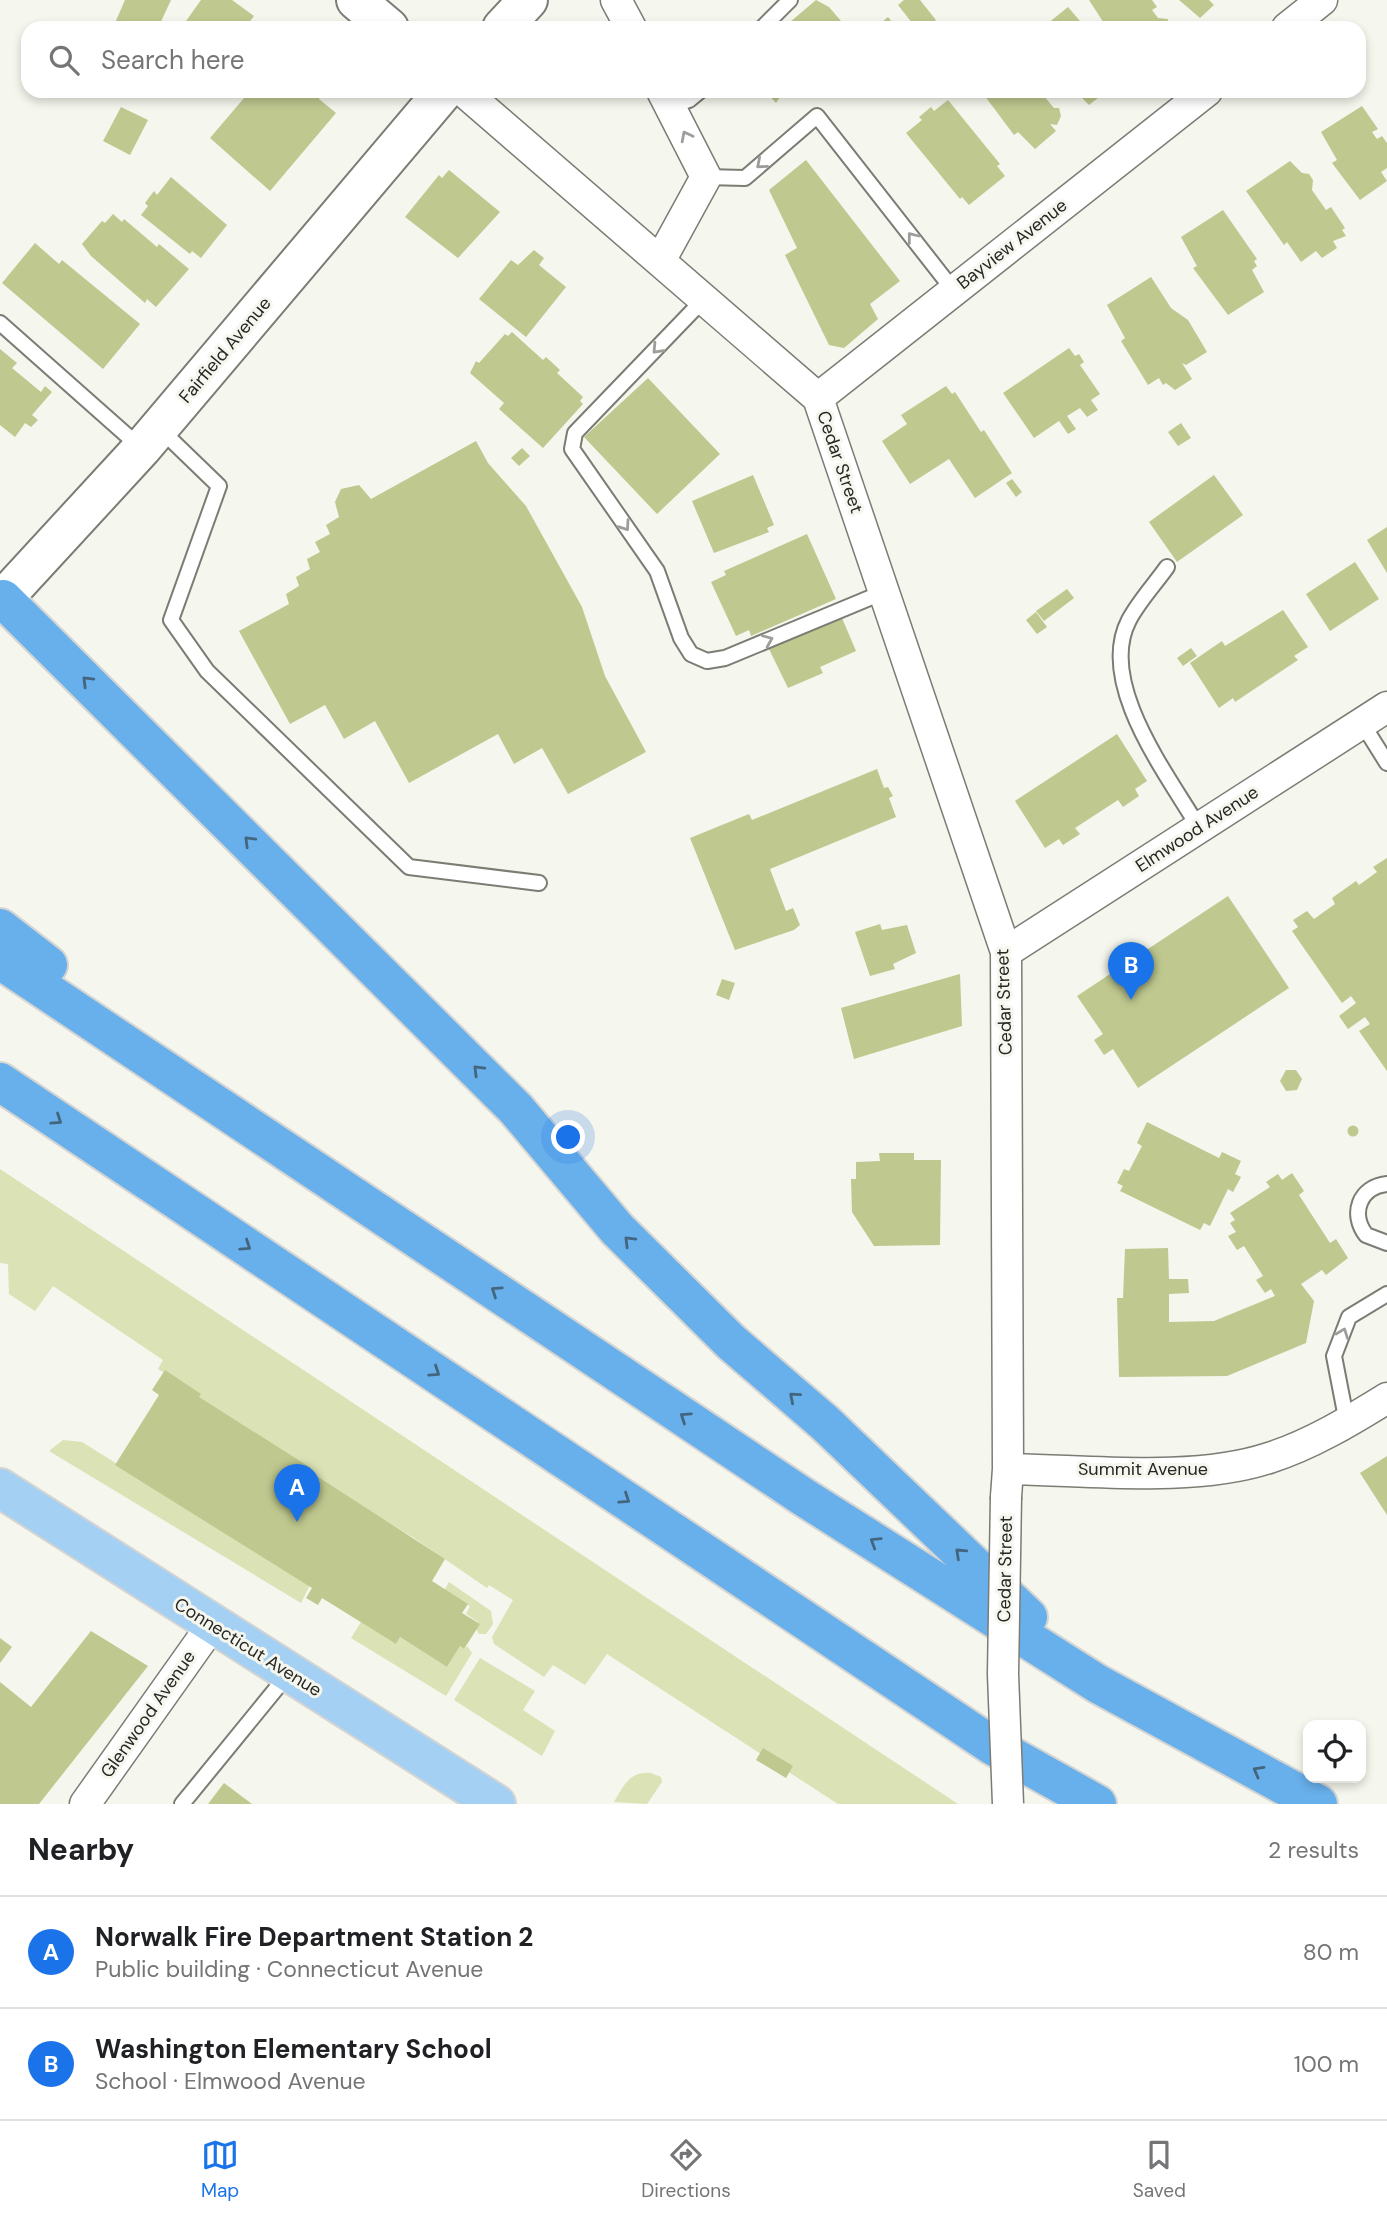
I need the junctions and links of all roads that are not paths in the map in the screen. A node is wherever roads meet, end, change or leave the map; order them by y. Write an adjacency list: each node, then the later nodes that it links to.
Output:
1 (356, 0): 6 (main road)
2 (528, 0): 7 (main road)
3 (616, 0): 8 (street)
4 (790, 0): 9 (lane)
5 (1322, 0): 10 (street)
6 (381, 21)
7 (508, 21)
8 (627, 21)
9 (769, 21)
10 (1296, 21)
11 (438, 98): 22 (main road, Fairfield Avenue)
12 (471, 98): 17 (street, Cedar Street)
13 (691, 98): 15 (lane)
14 (1198, 98): 18 (street, Bayview Avenue)
15 (666, 99): 16 (street, one-way to 15)
16 (706, 177): 17 (street); 18 (lane, one-way to 16)
17 (660, 261): 19 (street, Cedar Street)
18 (954, 290): 21 (street, Bayview Avenue)
19 (704, 299): 21 (street, Cedar Street); 24 (lane, one-way to 24)
20 (0, 323): 22 (lane)
21 (818, 398): 24 (street, Cedar Street)
22 (150, 438): 25 (main road, Fairfield Avenue); 30 (lane)
23 (1167, 567): 29 (lane)
24 (884, 592): 32 (street, Cedar Street)
25 (1, 599): 45 (highway, one-way to 25)
26 (1387, 707): 27 (street, Elmwood Avenue)
27 (1362, 723): 28 (lane); 29 (street, Elmwood Avenue)
28 (1387, 763)
29 (1199, 828): 32 (street, Elmwood Avenue)
30 (539, 883)
31 (0, 928): 35 (highway)
32 (1006, 952): 41 (street, Cedar Street)
33 (0, 960): 35 (highway)
34 (0, 1082): 50 (highway, one-way to 50)
35 (320, 1172): 45 (highway, one-way to 35)
36 (1387, 1184): 37 (lane)
37 (1387, 1243)
38 (1387, 1293): 40 (lane, one-way to 38)
39 (1387, 1398): 40 (street, Summit Avenue)
40 (1348, 1423): 41 (street, Summit Avenue)
41 (1007, 1483): 49 (street, Cedar Street, bridge)
42 (0, 1488): 43 (main road, Connecticut Avenue)
43 (212, 1625): 44 (main road, Connecticut Avenue); 46 (street, Glenwood Avenue)
44 (289, 1673): 47 (lane); 48 (main road, Connecticut Avenue)
45 (1098, 1684): 51 (highway, one-way to 45)
46 (85, 1804)
47 (182, 1804)
48 (496, 1804)
49 (1008, 1804)
50 (1097, 1804)
51 (1318, 1804)

